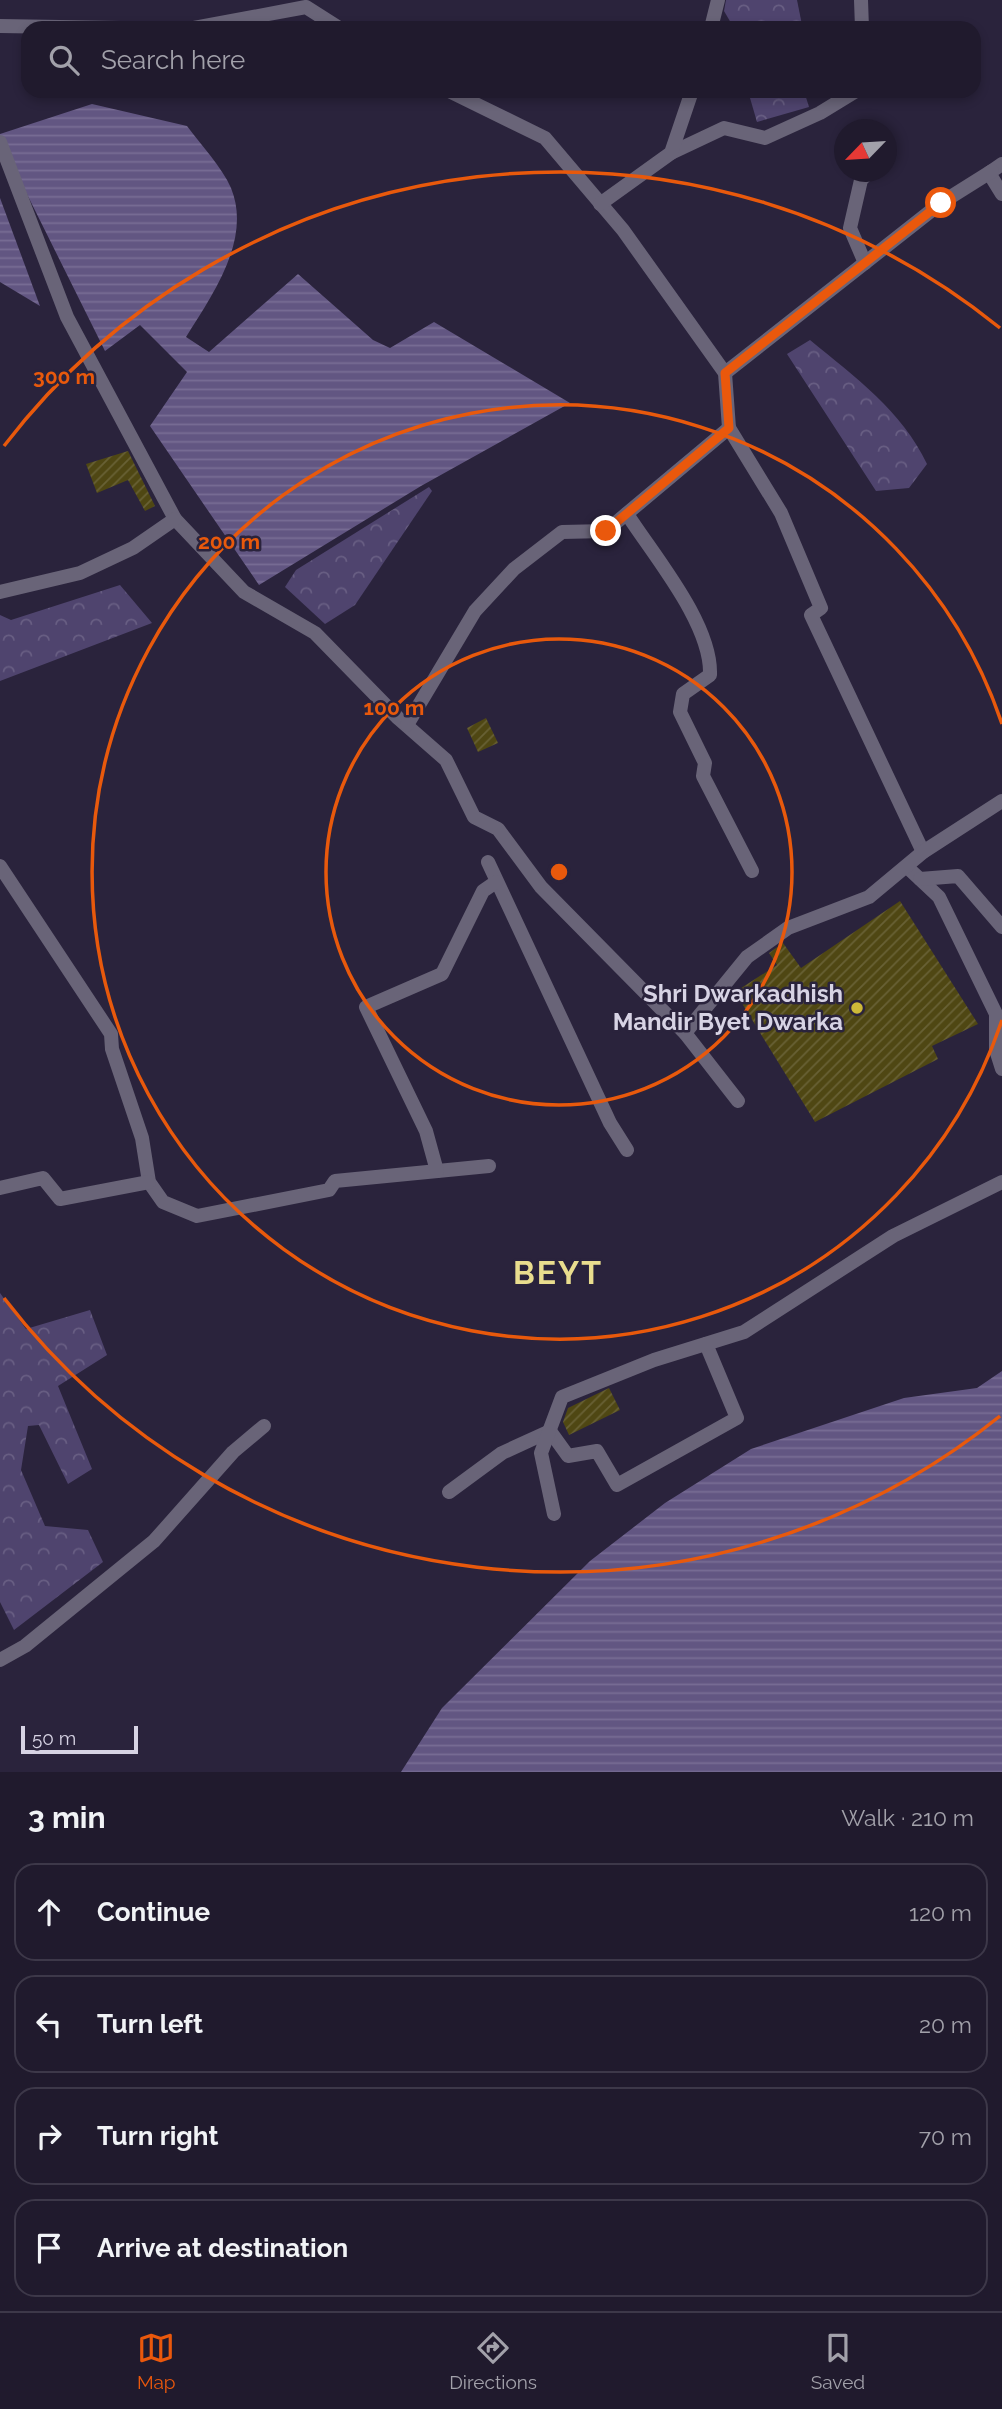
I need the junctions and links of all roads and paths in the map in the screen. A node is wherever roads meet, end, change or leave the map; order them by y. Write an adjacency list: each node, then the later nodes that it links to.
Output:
1 (718, 0): 6 (street)
2 (862, 0): 7 (street)
3 (303, 4): 4 (street); 5 (street)
4 (226, 21)
5 (328, 21)
6 (713, 21)
7 (862, 21)
8 (0, 26): 9 (street)
9 (21, 26)
10 (463, 98): 18 (street)
11 (690, 98): 14 (street)
12 (845, 98): 14 (street)
13 (0, 142): 23 (street)
14 (671, 153): 18 (street)
15 (997, 168): 17 (street); 19 (street)
16 (861, 182): 19 (street)
17 (1002, 194)
18 (600, 204): 20 (street)
19 (865, 262): 20 (street)
20 (725, 373): 21 (street)
21 (729, 428): 22 (street); 27 (street)
22 (627, 514): 25 (street); 31 (street)
23 (175, 519): 24 (street); 25 (street)
24 (0, 592)
25 (407, 725): 35 (street)
26 (1002, 801): 27 (street)
27 (923, 852): 30 (street)
28 (488, 862): 33 (street)
29 (0, 866): 42 (street)
30 (907, 867): 32 (street); 35 (street)
31 (752, 871)
32 (920, 879): 34 (street); 36 (street)
33 (496, 882): 39 (street); 41 (street)
34 (1002, 927)
35 (685, 1033): 38 (street)
36 (999, 1049): 37 (street)
37 (1002, 1069)
38 (738, 1101)
39 (627, 1150)
40 (489, 1166): 41 (street)
41 (437, 1171): 42 (street)
42 (149, 1182): 44 (street)
43 (1002, 1182): 45 (street)
44 (0, 1188)
45 (706, 1344): 47 (street); 47 (street)
46 (264, 1426): 50 (street)
47 (550, 1431): 48 (street); 49 (street)
48 (449, 1492)
49 (554, 1514)
50 (0, 1660)

